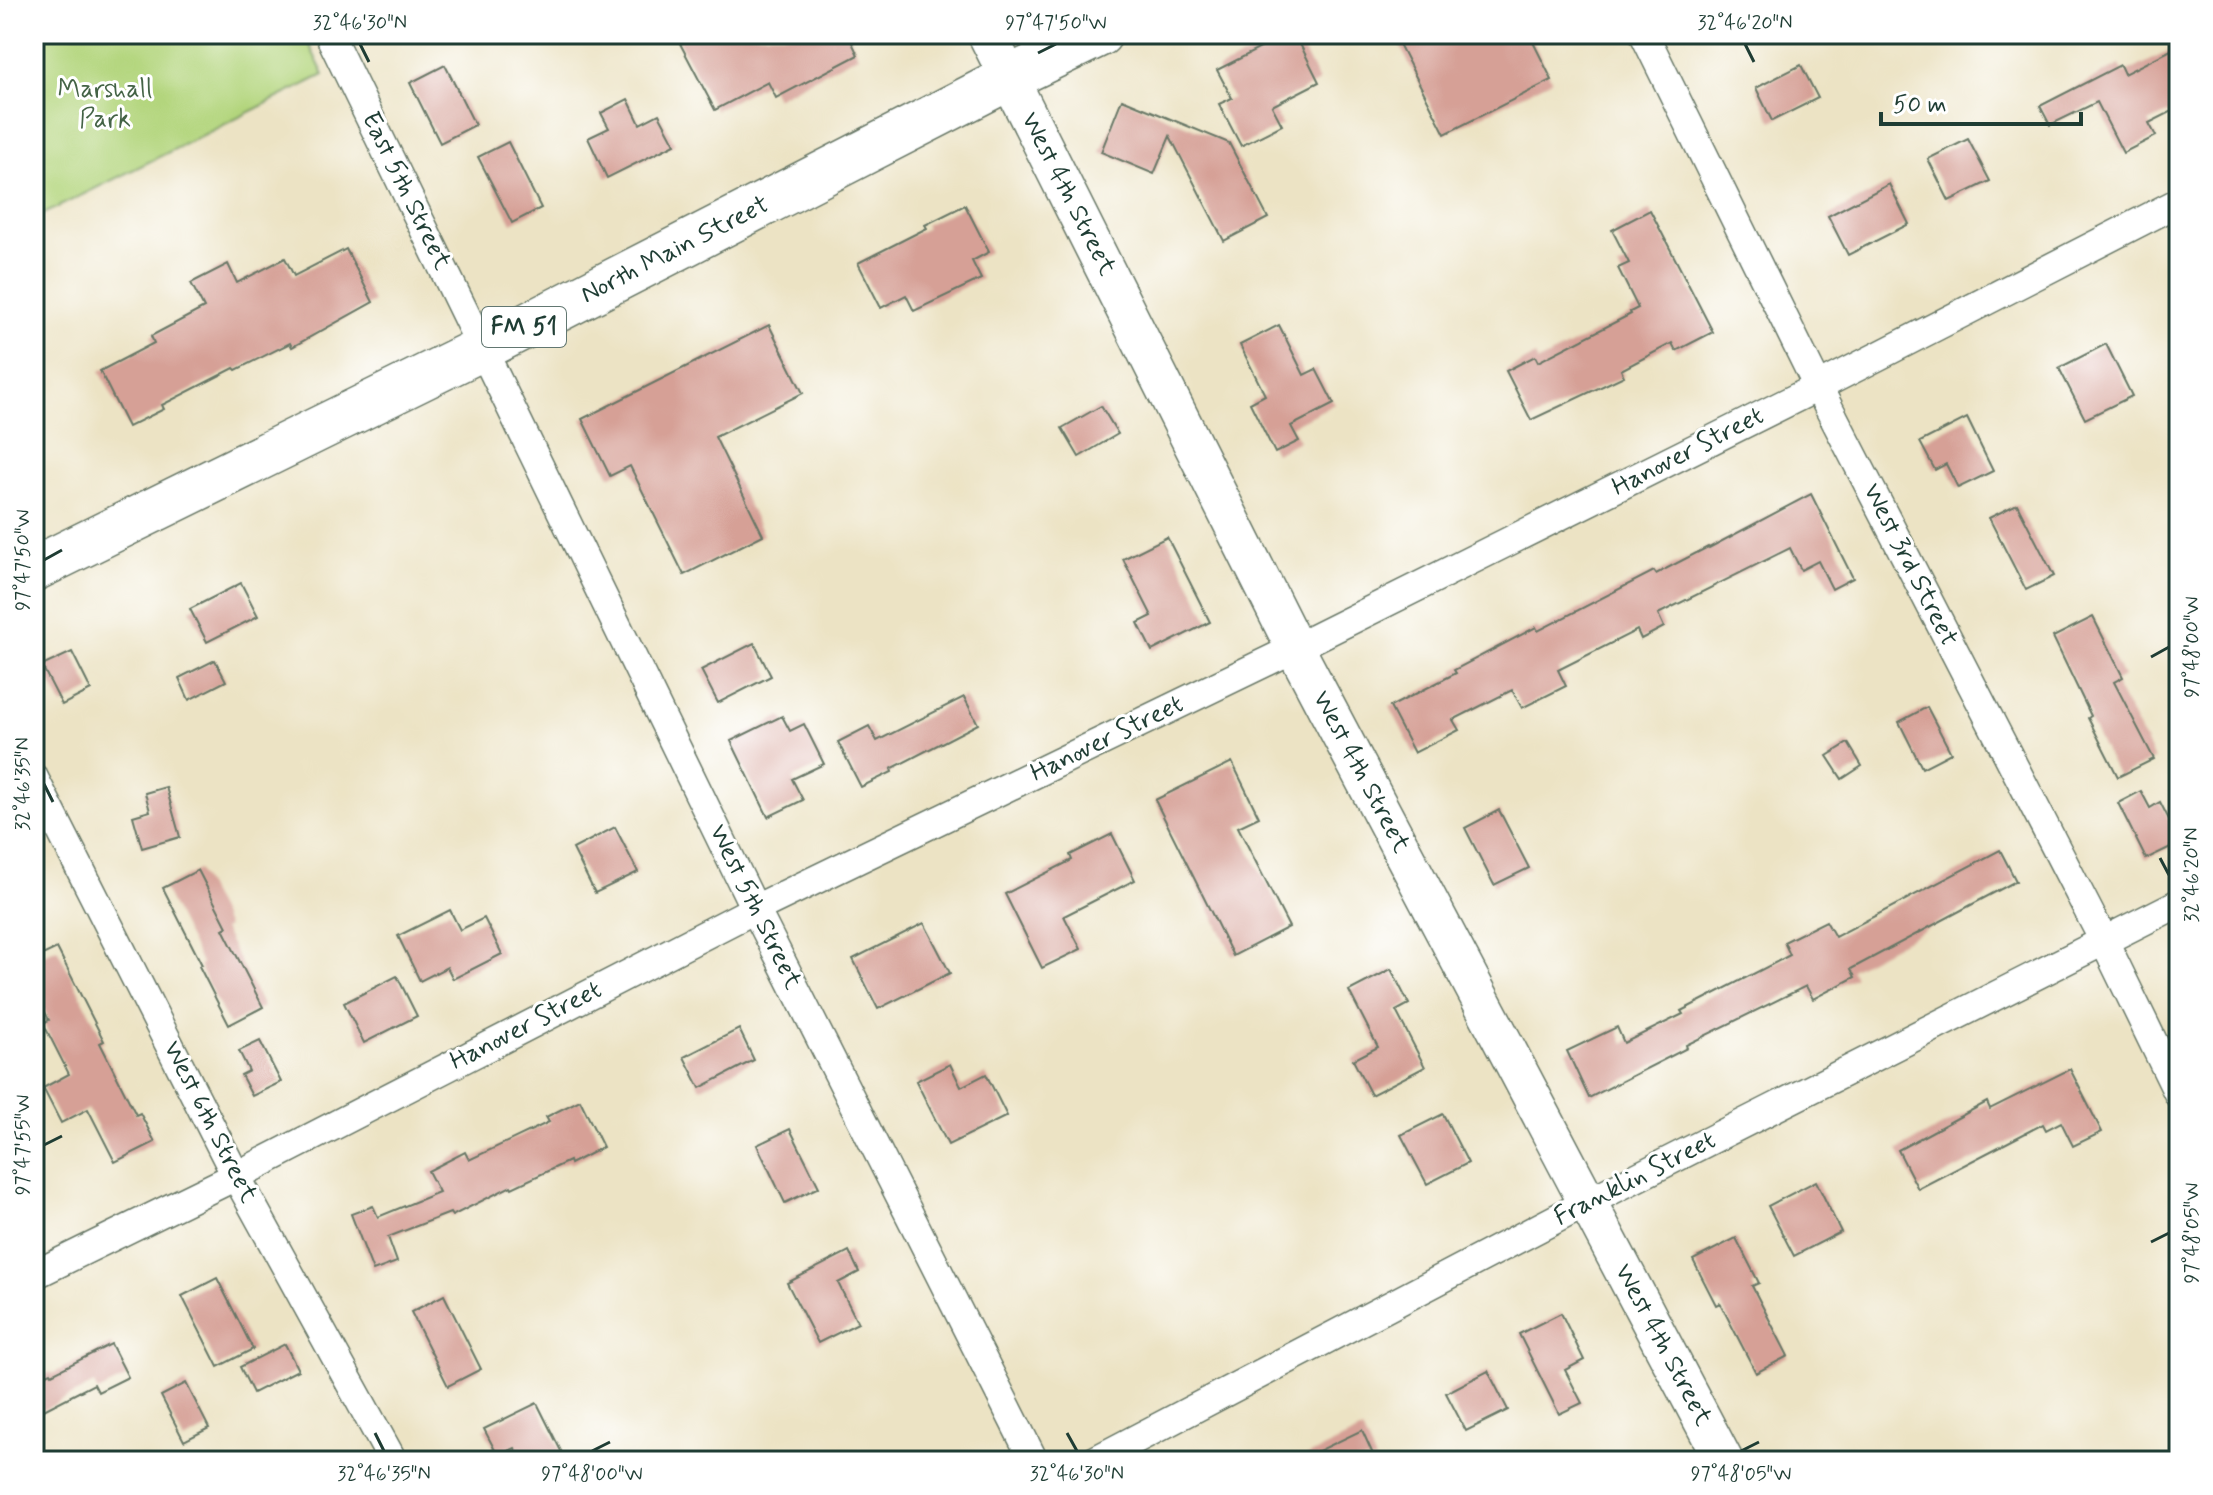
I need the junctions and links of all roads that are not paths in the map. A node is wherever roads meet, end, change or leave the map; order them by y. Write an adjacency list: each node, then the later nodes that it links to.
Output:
1 (329, 34): 7 (street, East 5th Street)
2 (987, 34): 5 (main road, West 4th Street)
3 (1100, 34): 5 (main road, North Main Street / FM 51)
4 (1644, 34): 8 (street, West 3rd Street)
5 (1009, 78): 7 (main road, North Main Street / FM 51); 10 (main road, West 4th Street)
6 (2179, 202): 8 (street, Hanover Street)
7 (483, 348): 9 (main road, North Main Street / FM 51); 13 (street, West 5th Street)
8 (1818, 387): 10 (street, Hanover Street); 14 (street, West 3rd Street)
9 (34, 569)
10 (1295, 648): 13 (street, Hanover Street); 17 (main road, West 4th Street)
11 (34, 778): 16 (street, West 6th Street)
12 (2179, 903): 14 (street, Franklin Street)
13 (755, 909): 16 (street, Hanover Street); 20 (street, West 5th Street)
14 (2104, 941): 15 (street, West 3rd Street); 17 (street, Franklin Street)
15 (2179, 1095)
16 (236, 1176): 18 (street, Hanover Street); 19 (street, West 6th Street)
17 (1588, 1202): 21 (street, Franklin Street); 22 (main road, West 4th Street)
18 (34, 1275)
19 (393, 1461)
20 (1034, 1461)
21 (1094, 1461)
22 (1724, 1461)

